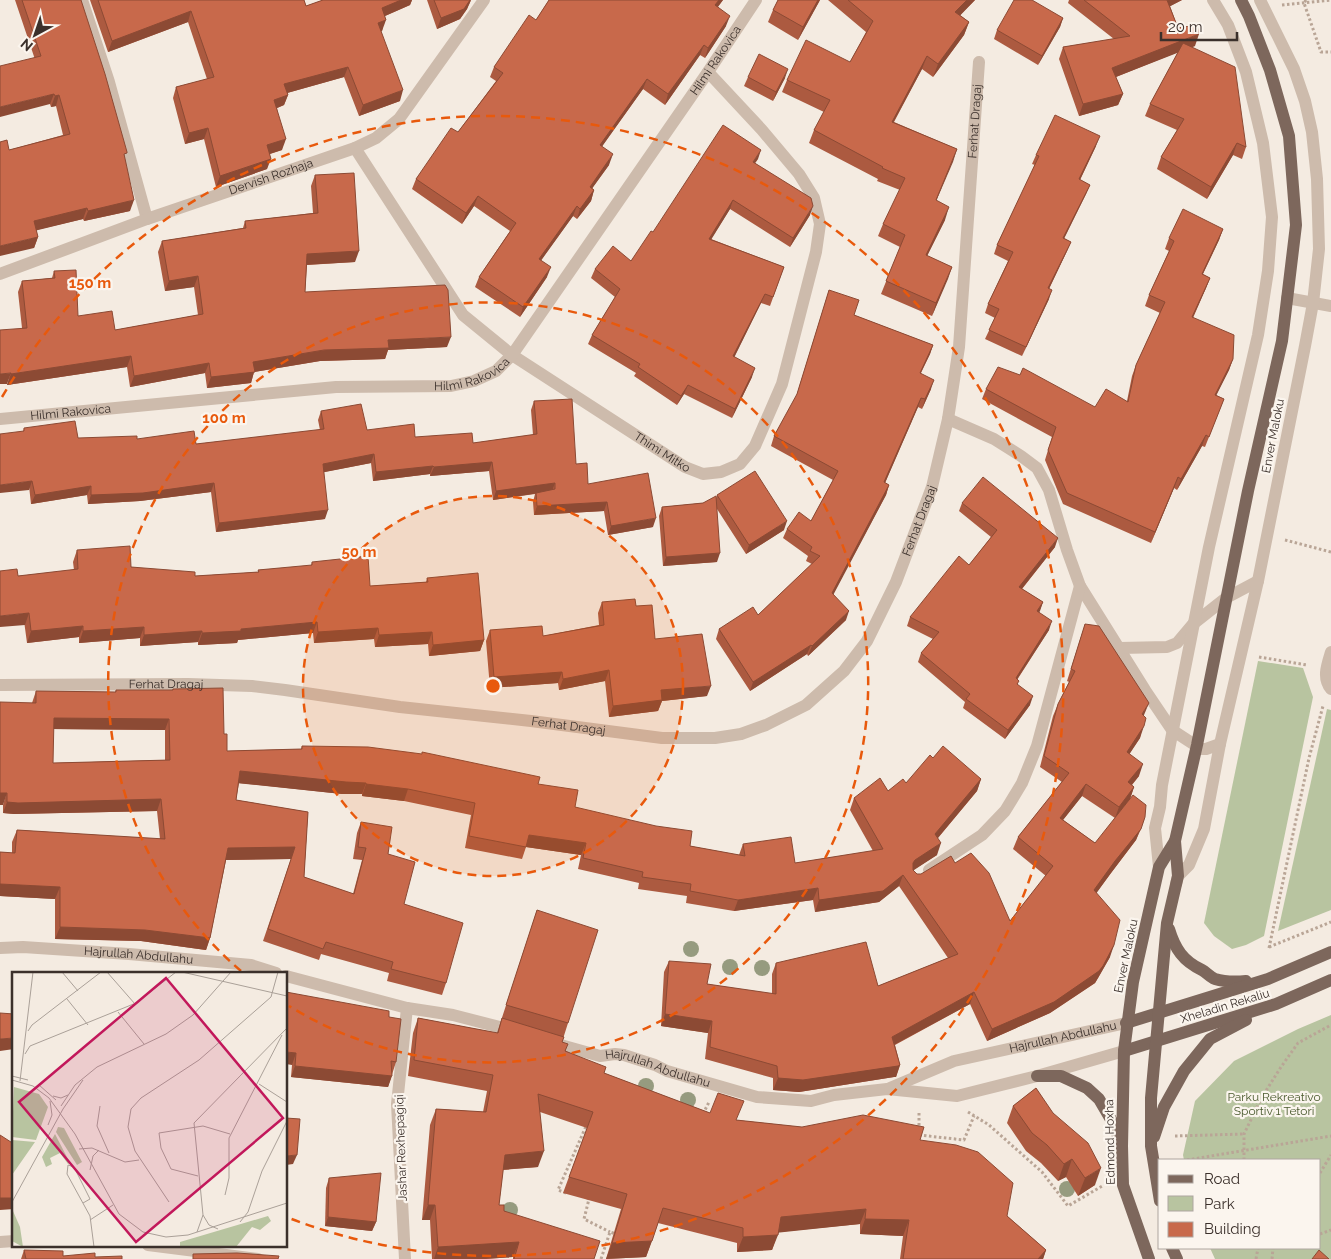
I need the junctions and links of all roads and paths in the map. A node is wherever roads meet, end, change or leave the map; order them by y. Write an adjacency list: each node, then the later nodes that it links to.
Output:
1 (82, 0): 14 (street)
2 (484, 0): 13 (street, Dervish Rozhaja)
3 (756, 0): 12 (street, Hilmi Rakovica)
4 (1213, 0): 27 (street, Enver Maloku)
5 (1240, 0): 16 (main road, Enver Maloku)
6 (1260, 0): 17 (street, Enver Maloku)
7 (1331, 0): 8 (path)
8 (1305, 1): 9 (path); 10 (path)
9 (1279, 5)
10 (1331, 52)
11 (979, 62): 21 (street, Ferhat Dragaj)
12 (708, 72): 19 (street, Hilmi Rakovica); 19 (street, Thimi Mitko)
13 (355, 148): 14 (street, Dervish Rozhaja); 19 (street, Thimi Mitko)
14 (148, 219): 15 (street, Dervish Rozhaja)
15 (0, 274)
16 (1287, 298): 17 (street); 26 (main road, Enver Maloku)
17 (1313, 303): 18 (street); 24 (street, Enver Maloku)
18 (1331, 306)
19 (512, 355): 20 (street, Hilmi Rakovica)
20 (0, 419)
21 (948, 419): 25 (street); 32 (street, Ferhat Dragaj)
22 (1278, 538): 23 (path)
23 (1331, 552)
24 (1258, 580): 26 (street); 35 (street, Enver Maloku)
25 (1080, 586): 28 (street); 40 (street)
26 (1226, 598): 27 (street); 36 (main road, Enver Maloku)
27 (1193, 624): 28 (street); 34 (street, Enver Maloku)
28 (1120, 648): 34 (street)
29 (1331, 652): 31 (street)
30 (1251, 655): 31 (path)
31 (1325, 670): 33 (street)
32 (0, 685)
33 (1330, 688): 41 (path)
34 (1172, 730): 36 (street); 38 (street, Enver Maloku)
35 (1220, 744): 36 (street); 39 (street, Enver Maloku)
36 (1196, 745): 37 (main road, Enver Maloku)
37 (1175, 841): 38 (main road, Enver Maloku); 39 (main road, Enver Maloku)
38 (1159, 867): 52 (main road, Enver Maloku)
39 (1178, 876): 42 (street, Enver Maloku)
40 (916, 878)
41 (1331, 922)
42 (1167, 923): 47 (main road); 51 (main road, Enver Maloku)
43 (0, 948): 45 (street, Hajrullah Abdullahu)
44 (1331, 952): 47 (main road, Xheladin Rekaliu)
45 (273, 972)
46 (288, 977): 50 (street, Hajrullah Abdullahu)
47 (1268, 979): 51 (main road, Xheladin Rekaliu)
48 (1331, 980): 49 (main road, Xheladin Rekaliu)
49 (1276, 1004): 54 (main road, Xheladin Rekaliu); 68 (main road)
50 (407, 1008): 57 (street, Hajrullah Abdullahu); 82 (street, Jashar Rexhepagiqi)
51 (1158, 1014): 52 (main road, Xheladin Rekaliu); 54 (main road, Enver Maloku)
52 (1126, 1023): 55 (main road, Enver Maloku); 57 (street, Hajrullah Abdullahu)
53 (1331, 1025): 64 (path)
54 (1156, 1042): 55 (main road, Xheladin Rekaliu); 68 (main road)
55 (1124, 1051): 56 (street, Hajrullah Abdullahu); 67 (main road, Edmond Hoxha)
56 (1037, 1076): 58 (street, Hajrullah Abdullahu); 67 (main road)
57 (888, 1088): 58 (street, Hajrullah Abdullahu)
58 (957, 1096): 61 (path)
59 (919, 1113): 61 (path)
60 (702, 1115): 63 (path)
61 (974, 1116): 74 (path)
62 (590, 1117): 76 (path)
63 (700, 1120)
64 (1244, 1134): 65 (path); 69 (path)
65 (1176, 1136)
66 (1331, 1136): 69 (path)
67 (1122, 1146): 84 (main road, Edmond Hoxha)
68 (1151, 1146): 75 (main road)
69 (1244, 1150): 71 (path); 72 (path)
70 (1331, 1155): 73 (path)
71 (1193, 1159)
72 (1244, 1159)
73 (1321, 1170)
74 (1109, 1182)
75 (1158, 1189)
76 (574, 1195)
77 (581, 1197): 78 (path)
78 (610, 1232): 79 (path); 83 (path)
79 (618, 1234)
80 (156, 1246): 81 (street)
81 (258, 1259)
82 (405, 1259)
83 (601, 1259)
84 (1148, 1259)

